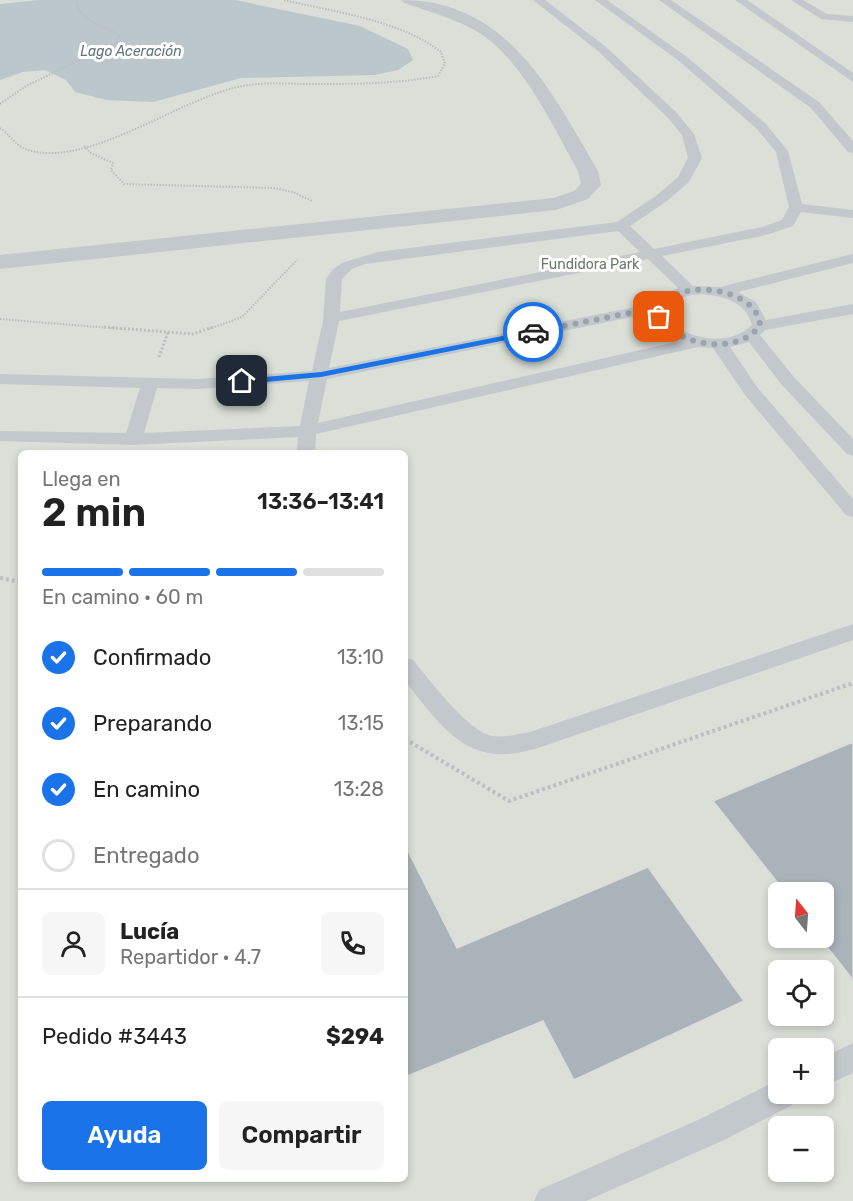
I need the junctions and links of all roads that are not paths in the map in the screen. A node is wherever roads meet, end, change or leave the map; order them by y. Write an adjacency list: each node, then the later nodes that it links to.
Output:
1 (409, 0): 15 (street)
2 (538, 0): 12 (lane)
3 (600, 0): 10 (lane)
4 (664, 0): 9 (lane)
5 (740, 0): 8 (lane)
6 (796, 0): 7 (lane)
7 (853, 19)
8 (853, 78)
9 (853, 149)
10 (796, 207): 11 (lane); 13 (lane)
11 (851, 210)
12 (621, 226): 13 (lane); 20 (lane)
13 (650, 255): 16 (lane); 20 (lane)
14 (853, 258): 17 (lane)
15 (0, 262)
16 (689, 290): 17 (lane); 18 (lane)
17 (719, 292): 21 (lane)
18 (660, 307): 22 (lane); 24 (lane)
19 (853, 309): 21 (lane)
20 (331, 318): 24 (lane)
21 (756, 331): 23 (lane); 31 (lane)
22 (698, 342): 23 (lane); 27 (lane)
23 (719, 344): 32 (lane)
24 (321, 375): 26 (lane); 27 (lane)
25 (0, 379): 26 (lane)
26 (150, 383): 29 (lane)
27 (307, 431): 29 (lane); 30 (lane)
28 (0, 436): 29 (lane)
29 (133, 439)
30 (306, 450)
31 (853, 450)
32 (853, 511)
33 (853, 632): 34 (lane)
34 (408, 669)
35 (853, 1057): 36 (lane)
36 (834, 1067)
37 (768, 1101): 38 (lane)
38 (550, 1201)

